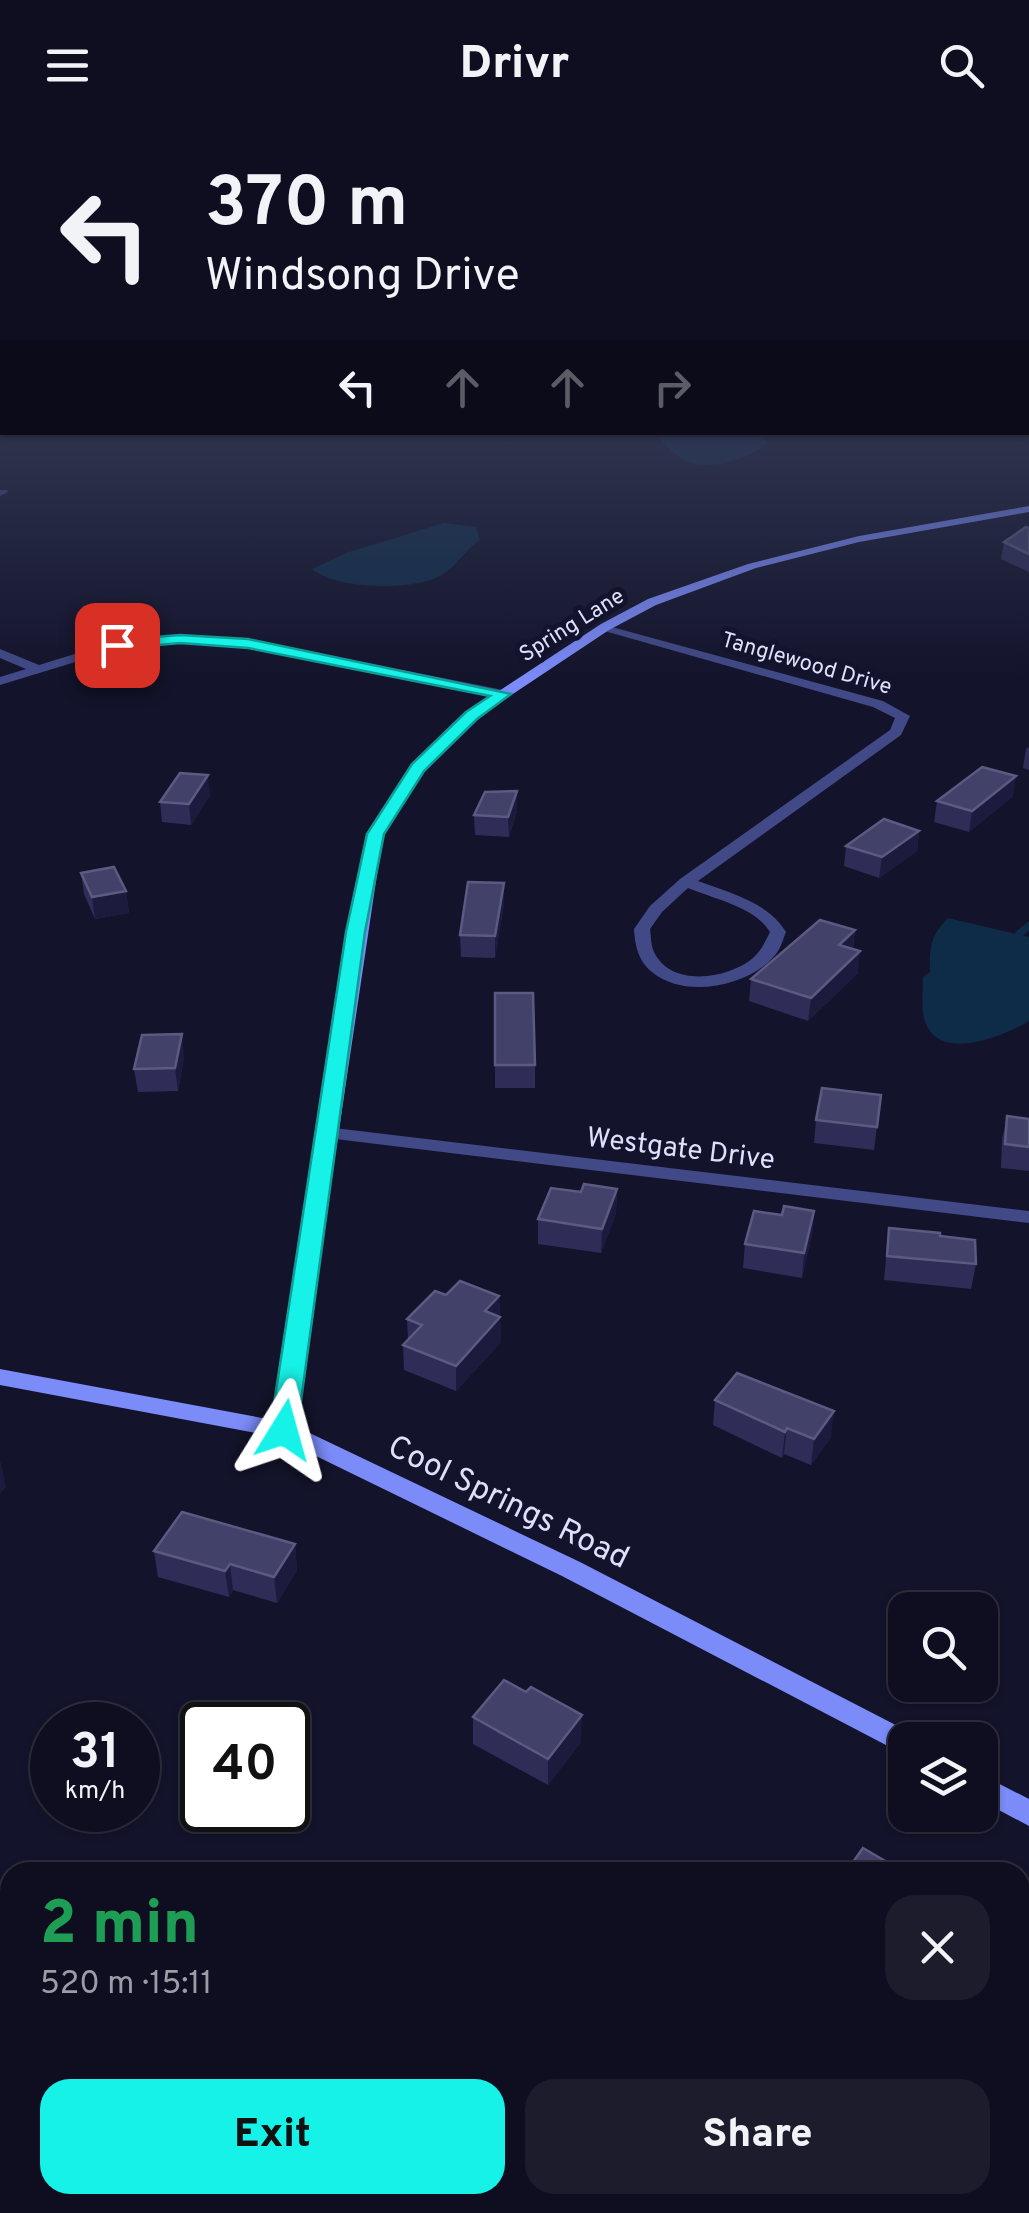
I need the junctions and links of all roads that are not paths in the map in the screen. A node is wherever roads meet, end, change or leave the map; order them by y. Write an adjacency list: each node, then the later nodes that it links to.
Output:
1 (1029, 509): 2 (street, Spring Lane)
2 (604, 627): 6 (street, Spring Lane); 7 (street, Tanglewood Drive)
3 (0, 653): 4 (street)
4 (35, 668): 5 (street); 6 (street)
5 (0, 680)
6 (503, 694): 8 (street, Spring Lane)
7 (686, 882): 7 (street, Tanglewood Drive)
8 (326, 1133): 9 (street, Westgate Drive); 11 (street, Spring Lane)
9 (1029, 1216)
10 (0, 1377): 11 (street, Cool Springs Road)
11 (284, 1430): 12 (street, Cool Springs Road)
12 (888, 1734)
13 (998, 1796): 14 (street)
14 (1029, 1814)

